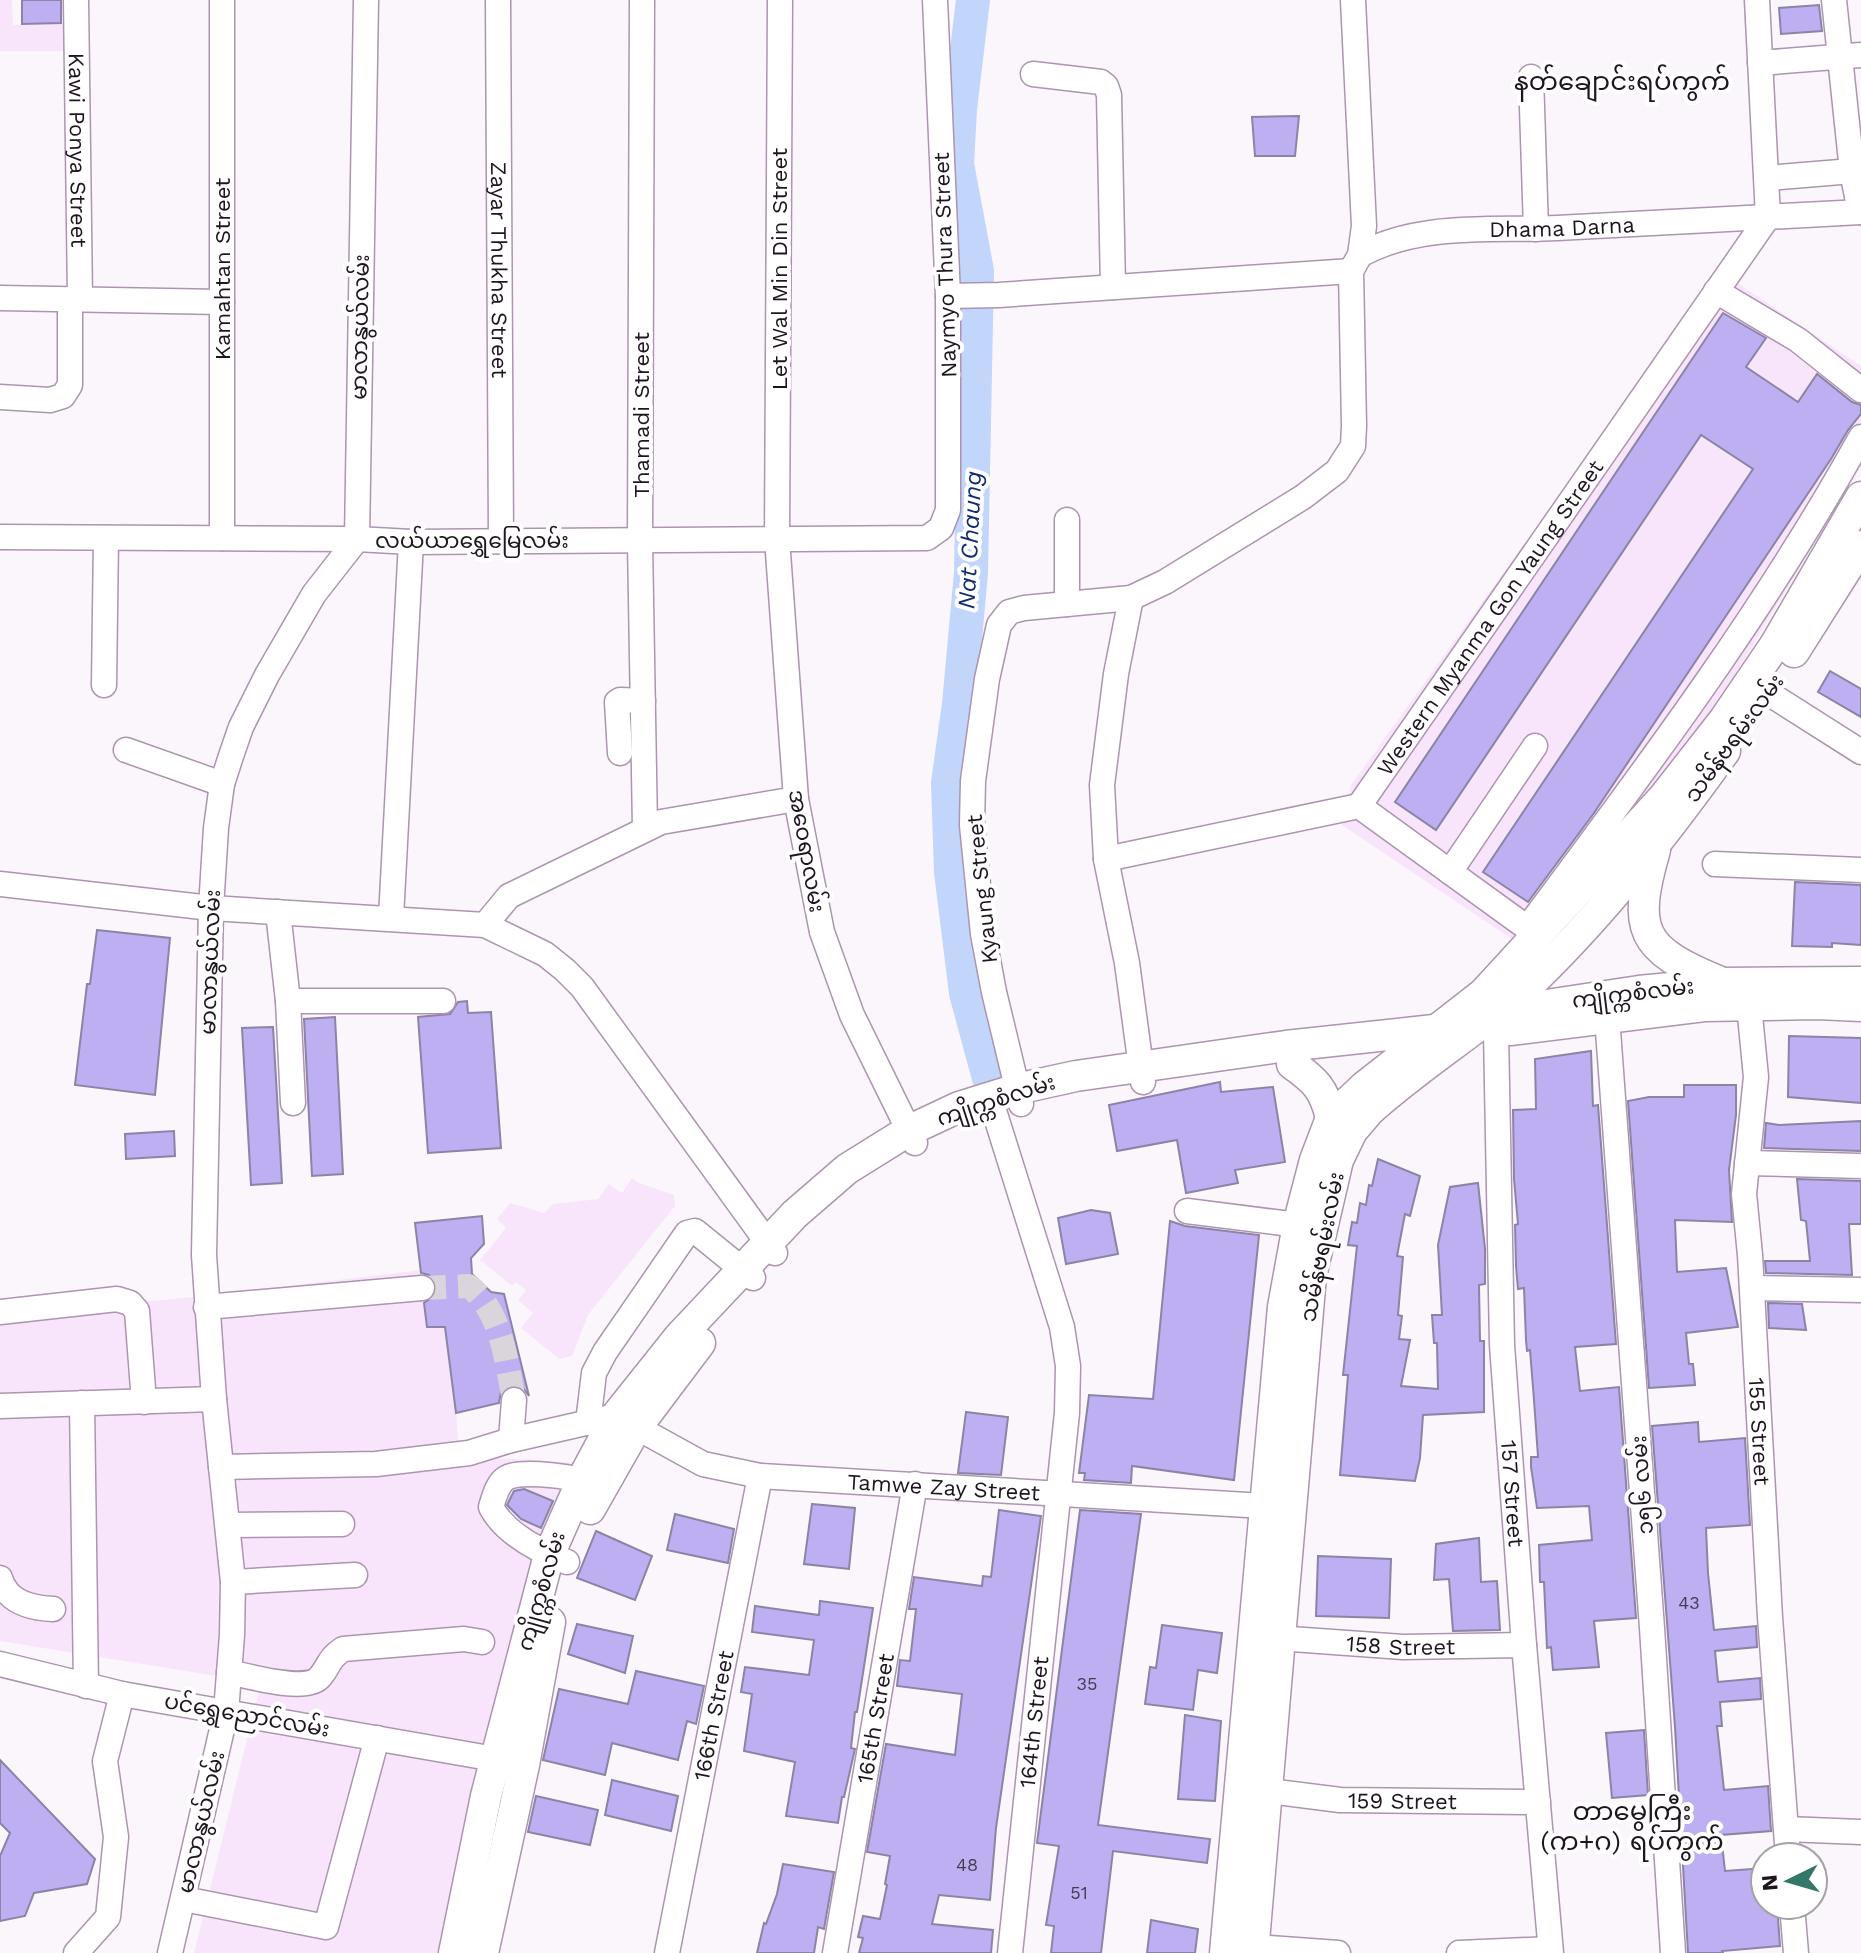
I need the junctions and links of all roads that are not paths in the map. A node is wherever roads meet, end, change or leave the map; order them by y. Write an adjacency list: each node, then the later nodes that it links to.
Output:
1 (76, 0): 25 (street, Kawi Ponya Street)
2 (222, 0): 26 (street, Kamahtan Street)
3 (366, 0): 36 (street, မာလာနွယ်လမ်း)
4 (498, 0): 38 (street, Zayar Thukha Street)
5 (642, 0): 40 (street, Thamadi Street)
6 (780, 0): 37 (street, Let Wal Min Din Street)
7 (935, 0): 23 (street, Naymyo Thura Street)
8 (1353, 0): 20 (street)
9 (1757, 0): 12 (street)
10 (1834, 0): 11 (street)
11 (1850, 55): 12 (street); 15 (street)
12 (1760, 63): 16 (street)
13 (1033, 74): 21 (street)
14 (1531, 77): 19 (street)
15 (1852, 171): 16 (street); 17 (street)
16 (1767, 178): 18 (street)
17 (1860, 212): 18 (street, Dhama Darna)
18 (1768, 217): 19 (street, Dhama Darna); 22 (street, Western Myanma Gon Yaung Street)
19 (1536, 229): 20 (street, Dhama Darna)
20 (1356, 263): 21 (street, Dhama Darna); 42 (street)
21 (1113, 287): 23 (street, Dhama Darna)
22 (1716, 291): 27 (street); 55 (street, Western Myanma Gon Yaung Street)
23 (956, 296): 32 (street, Naymyo Thura Street)
24 (0, 298): 25 (street)
25 (75, 299): 26 (street); 28 (street, Kawi Ponya Street)
26 (222, 302): 35 (street, Kamahtan Street)
27 (1861, 390)
28 (0, 397)
29 (1861, 437): 51 (street)
30 (1861, 497): 45 (main road)
31 (1067, 520): 43 (street)
32 (941, 528): 37 (street, လယ်ယာရွှေမြေလမ်း)
33 (0, 537): 34 (street, လယ်ယာရွှေမြေလမ်း)
34 (106, 538): 35 (street, လယ်ယာရွှေမြေလမ်း); 44 (street)
35 (222, 538): 36 (street, လယ်ယာရွှေမြေလမ်း)
36 (357, 539): 39 (street, လယ်ယာရွှေမြေလမ်း); 52 (street, မာလာနွယ်လမ်း)
37 (777, 539): 40 (street, လယ်ယာရွှေမြေလမ်း); 54 (street, အဝေရာလမ်း)
38 (501, 540): 39 (street, လယ်ယာရွှေမြေလမ်း); 40 (street, လယ်ယာရွှေမြေလမ်း)
39 (411, 542): 65 (street)
40 (640, 542): 46 (street, Thamadi Street)
41 (1861, 546): 45 (main road, သမိန်ဗရမ်းလမ်း)
42 (1131, 598): 43 (street); 58 (street)
43 (1067, 604): 80 (street, Kyaung Street)
44 (104, 685)
45 (1759, 688): 49 (street); 53 (main road, သမိန်ဗရမ်းလမ်း); 57 (main road, သမိန်ဗရမ်းလမ်း)
46 (643, 701): 50 (street); 56 (street, Thamadi Street)
47 (1535, 746): 61 (street)
48 (126, 750): 52 (street)
49 (1861, 752)
50 (620, 753)
51 (1637, 781): 53 (street); 67 (street)
52 (222, 784): 63 (street, မာလာနွယ်လမ်း)
53 (1663, 798): 67 (main road, သမိန်ဗရမ်းလမ်း)
54 (796, 799): 56 (street); 83 (street, အဝေရာလမ်း)
55 (1359, 806): 58 (street); 61 (street)
56 (645, 829): 66 (street)
57 (1657, 843): 69 (main road); 75 (main road, သမိန်ဗရမ်းလမ်း)
58 (1106, 859): 79 (street)
59 (1715, 864): 60 (street)
60 (1861, 870)
61 (1450, 872): 67 (street)
62 (0, 884): 63 (street)
63 (211, 908): 64 (street); 93 (street, မာလာနွယ်လမ်း)
64 (278, 912): 65 (street); 70 (street)
65 (391, 918): 66 (street)
66 (485, 925): 88 (street)
67 (1532, 931): 76 (main road, သမိန်ဗရမ်းလမ်း)
68 (1861, 982): 69 (main road, ကျိုက္ကစံလမ်း)
69 (1723, 983): 75 (main road, ကျိုက္ကစံလမ်း)
70 (288, 1001): 71 (street); 81 (street)
71 (443, 1001)
72 (1749, 1005): 73 (main road, ကျိုက္ကစံလမ်း); 74 (main road, ကျိုက္ကစံလမ်း); 84 (street, 155 Street)
73 (1861, 1006)
74 (1607, 1017): 75 (main road, ကျိုက္ကစံလမ်း); 143 (street, ၁၅၆ လမ်း)
75 (1492, 1024): 76 (main road, ကျိုက္ကစံလမ်း); 117 (street, 157 Street)
76 (1442, 1037): 77 (main road, သမိန်ဗရမ်းလမ်း); 79 (main road, ကျိုက္ကစံလမ်း); 107 (main road, သမိန်ဗရမ်းလမ်း)
77 (1408, 1052): 78 (main road, ကျိုက္ကစံလမ်း); 82 (main road, သမိန်ဗရမ်းလမ်း)
78 (1292, 1064): 79 (main road, ကျိုက္ကစံလမ်း); 82 (main road)
79 (1141, 1074): 80 (main road, ကျိုက္ကစံလမ်း)
80 (1006, 1100): 83 (main road, ကျိုက္ကစံလမ်း); 106 (street, Kyaung Street)
81 (293, 1103)
82 (1331, 1118): 87 (main road, သမိန်ဗရမ်းလမ်း)
83 (912, 1137): 88 (main road, ကျိုက္ကစံလမ်း)
84 (1747, 1163): 85 (street); 91 (street, 155 Street)
85 (1861, 1166)
86 (1187, 1211): 87 (street)
87 (1298, 1225): 107 (main road, သမိန်ဗရမ်းလမ်း)
88 (770, 1248): 89 (main road, ကျိုက္ကစံလမ်း)
89 (747, 1273): 100 (main road, ကျိုက္ကစံလမ်း); 100 (street)
90 (422, 1288): 93 (street)
91 (1752, 1288): 92 (street); 127 (street, 155 Street)
92 (1861, 1290)
93 (206, 1307): 95 (street, မာလာနွယ်လမ်း)
94 (0, 1312): 97 (street)
95 (214, 1399): 97 (street); 102 (street, မာလာနွယ်လမ်း)
96 (514, 1400): 101 (street)
97 (144, 1402): 98 (street)
98 (82, 1403): 99 (street); 120 (street)
99 (0, 1406)
100 (613, 1422): 101 (street); 103 (street, Tamwe Zay Street); 104 (main road, ကျိုက္ကစံလမ်း)
101 (511, 1440): 102 (street)
102 (221, 1467): 109 (street, မာလာနွယ်လမ်း)
103 (760, 1476): 105 (street, Tamwe Zay Street); 138 (street, 166th Street)
104 (592, 1483): 110 (main road, ကျိုက္ကစံလမ်း); 110 (street)
105 (915, 1484): 106 (street, Tamwe Zay Street); 139 (street, 165th Street)
106 (1059, 1492): 107 (street, Tamwe Zay Street); 140 (street, 164th Street)
107 (1274, 1492): 115 (main road, သမိန်ဗရမ်းလမ်း)
108 (342, 1524): 109 (street)
109 (228, 1525): 113 (street, မာလာနွယ်လမ်း)
110 (558, 1558): 124 (main road, ကျိုက္ကစံလမ်း)
111 (355, 1575): 113 (street)
112 (0, 1578): 114 (street)
113 (233, 1582): 119 (street, မာလာနွယ်လမ်း)
114 (53, 1609)
115 (1267, 1638): 117 (street, 158 Street); 125 (main road, သမိန်ဗရမ်းလမ်း); 132 (main road, သမိန်ဗရမ်းလမ်း)
116 (482, 1642): 119 (street)
117 (1524, 1645): 126 (street, 157 Street)
118 (0, 1664): 120 (street, ပင်ရွှေညောင်လမ်း)
119 (229, 1672): 122 (street, မာလာနွယ်လမ်း)
120 (86, 1686): 121 (street, ပင်ရွှေညောင်လမ်း)
121 (122, 1694): 122 (street, ပင်ရွှေညောင်လမ်း); 134 (street)
122 (226, 1712): 123 (street, ပင်ရွှေညောင်လမ်း); 130 (street, မာလာနွယ်လမ်း)
123 (377, 1738): 124 (street, ပင်ရွှေညောင်လမ်း); 130 (street)
124 (510, 1762): 136 (main road, ကျိုက္ကစံလမ်း); 137 (main road, ကျိုက္ကစံလမ်း)
125 (1269, 1791): 126 (street, 159 Street); 132 (main road, သမိန်ဗရမ်းလမ်း)
126 (1538, 1802): 133 (street, 157 Street)
127 (1786, 1829): 128 (street); 129 (street, 155 Street)
128 (1861, 1832)
129 (1787, 1841)
130 (184, 1899): 135 (street, မာလာနွယ်လမ်း)
131 (1793, 1921): 144 (street)
132 (1244, 1951): 141 (street)
133 (1550, 1951): 142 (street)
134 (76, 1953)
135 (170, 1953)
136 (454, 1953)
137 (483, 1953)
138 (667, 1953)
139 (835, 1953)
140 (1010, 1953)
141 (1338, 1953)
142 (1459, 1953)
143 (1673, 1953)
144 (1796, 1953)

